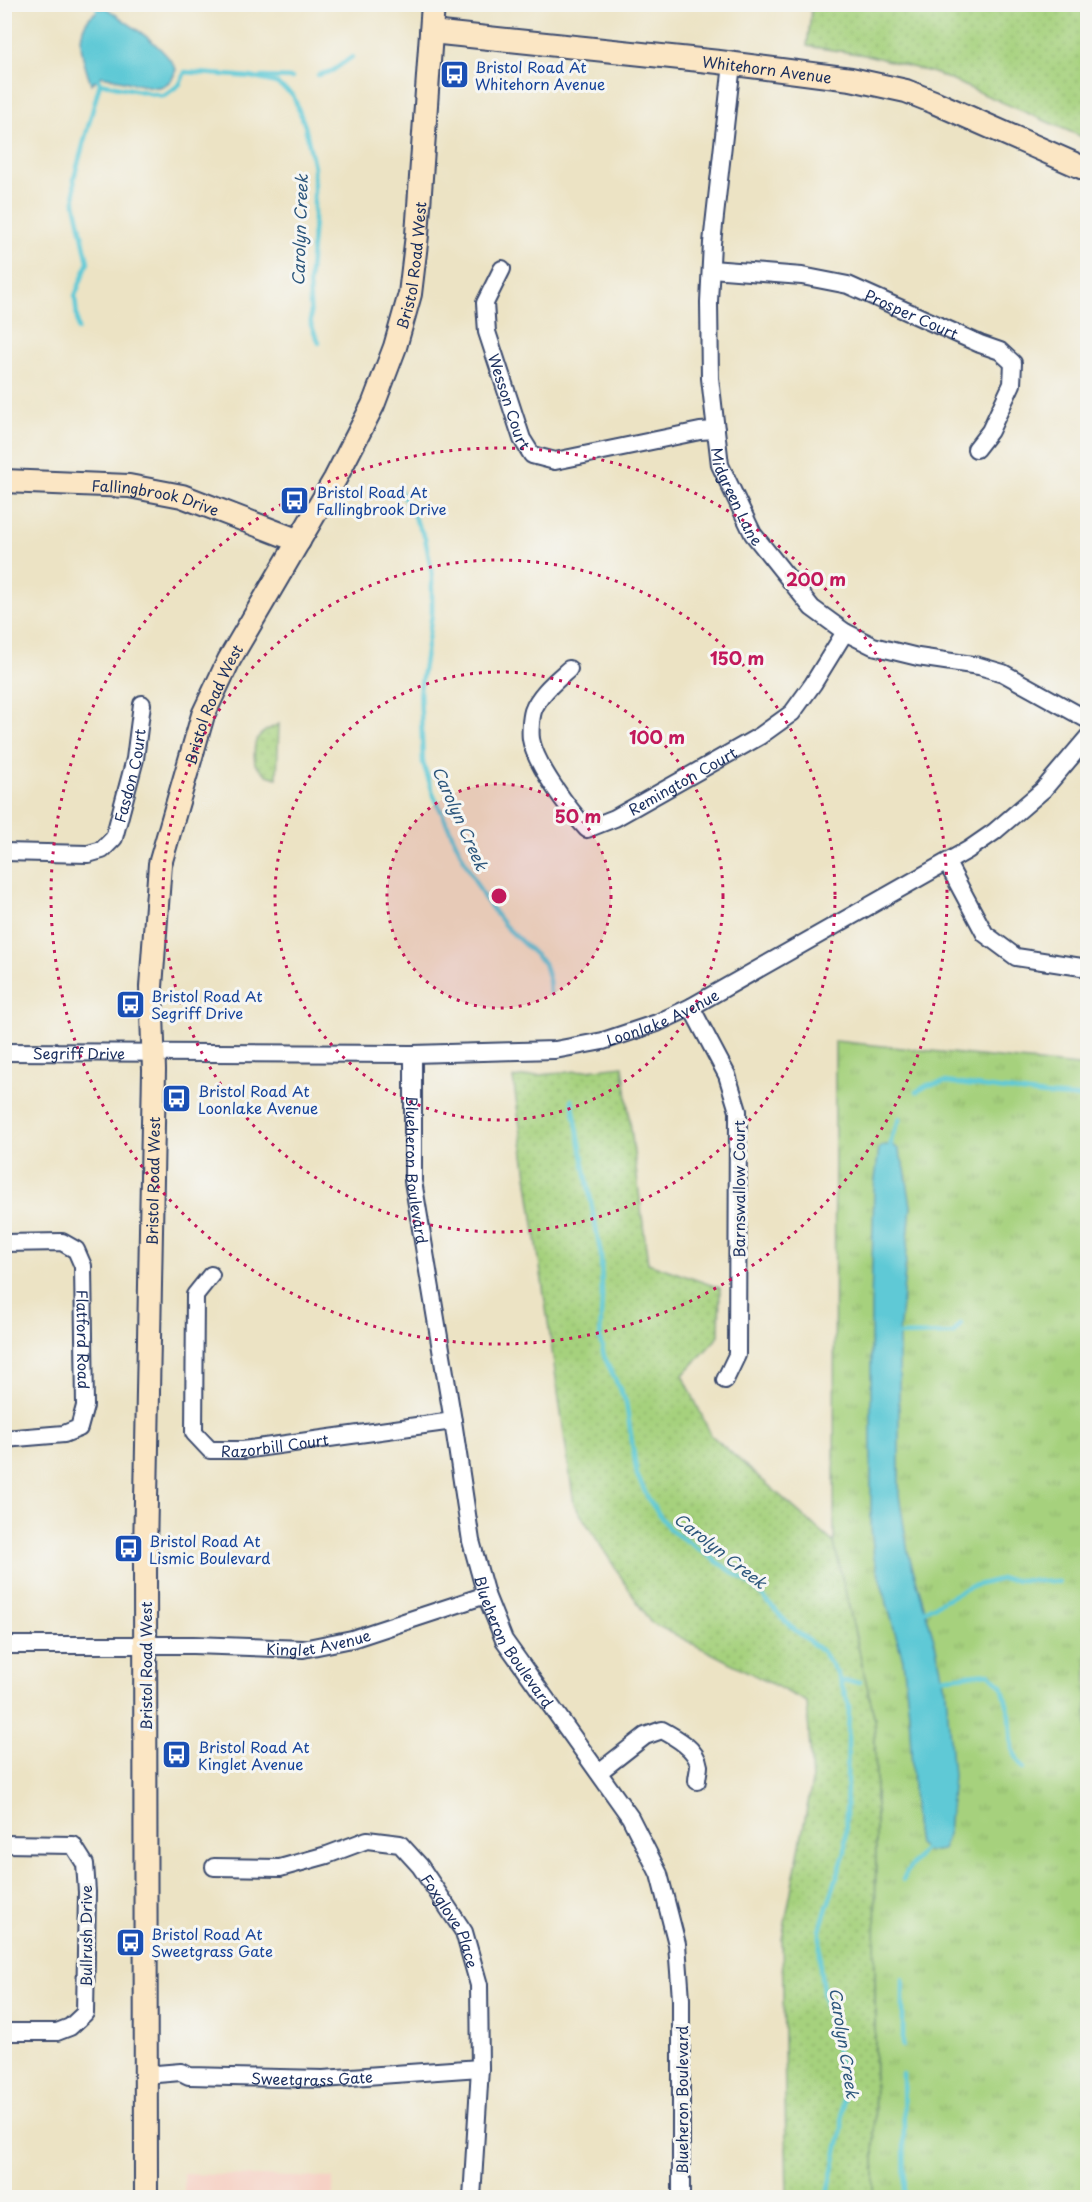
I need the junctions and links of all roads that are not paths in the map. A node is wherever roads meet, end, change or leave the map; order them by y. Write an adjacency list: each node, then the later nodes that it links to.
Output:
1 (433, 4): 2 (street, Bristol Road West)
2 (431, 32): 3 (street, Whitehorn Avenue); 10 (street, Bristol Road West)
3 (732, 64): 4 (street, Whitehorn Avenue); 6 (street, Midgreen Lane)
4 (1088, 170)
5 (502, 269): 7 (street, Wesson Court)
6 (711, 269): 7 (street, Midgreen Lane); 8 (street, Prosper Court)
7 (716, 430): 11 (street, Midgreen Lane)
8 (976, 449)
9 (4, 482): 10 (street, Fallingbrook Drive)
10 (299, 541): 21 (street, Bristol Road West)
11 (845, 632): 12 (street, Remington Court); 14 (street, Midgreen Lane)
12 (569, 669)
13 (142, 704): 16 (street, Fasdon Court)
14 (1088, 720)
15 (1088, 736): 17 (street, Loonlake Avenue)
16 (4, 852)
17 (947, 863): 18 (street); 19 (street, Loonlake Avenue)
18 (1088, 968)
19 (691, 1007): 22 (street, Loonlake Avenue); 25 (street, Barnswallow Court)
20 (4, 1052): 21 (street, Segriff Drive)
21 (154, 1052): 22 (street, Loonlake Avenue); 30 (street, Bristol Road West)
22 (413, 1054): 26 (street, Blueheron Boulevard)
23 (4, 1242): 27 (street, Flatford Road)
24 (211, 1275): 26 (street, Razorbill Court)
25 (725, 1380)
26 (453, 1421): 28 (street, Blueheron Boulevard)
27 (4, 1439)
28 (486, 1595): 30 (street, Kinglet Avenue); 31 (street, Blueheron Boulevard)
29 (4, 1645): 30 (street, Kinglet Avenue)
30 (145, 1645): 37 (street, Bristol Road West)
31 (599, 1772): 32 (street); 40 (street, Blueheron Boulevard)
32 (696, 1780)
33 (4, 1844): 35 (street, Bullrush Drive)
34 (214, 1867): 36 (street, Foxglove Place)
35 (4, 2032)
36 (480, 2068): 37 (street, Sweetgrass Gate); 39 (street, Foxglove Place)
37 (145, 2075): 38 (street, Bristol Road West)
38 (146, 2198)
39 (472, 2198)
40 (681, 2198)

